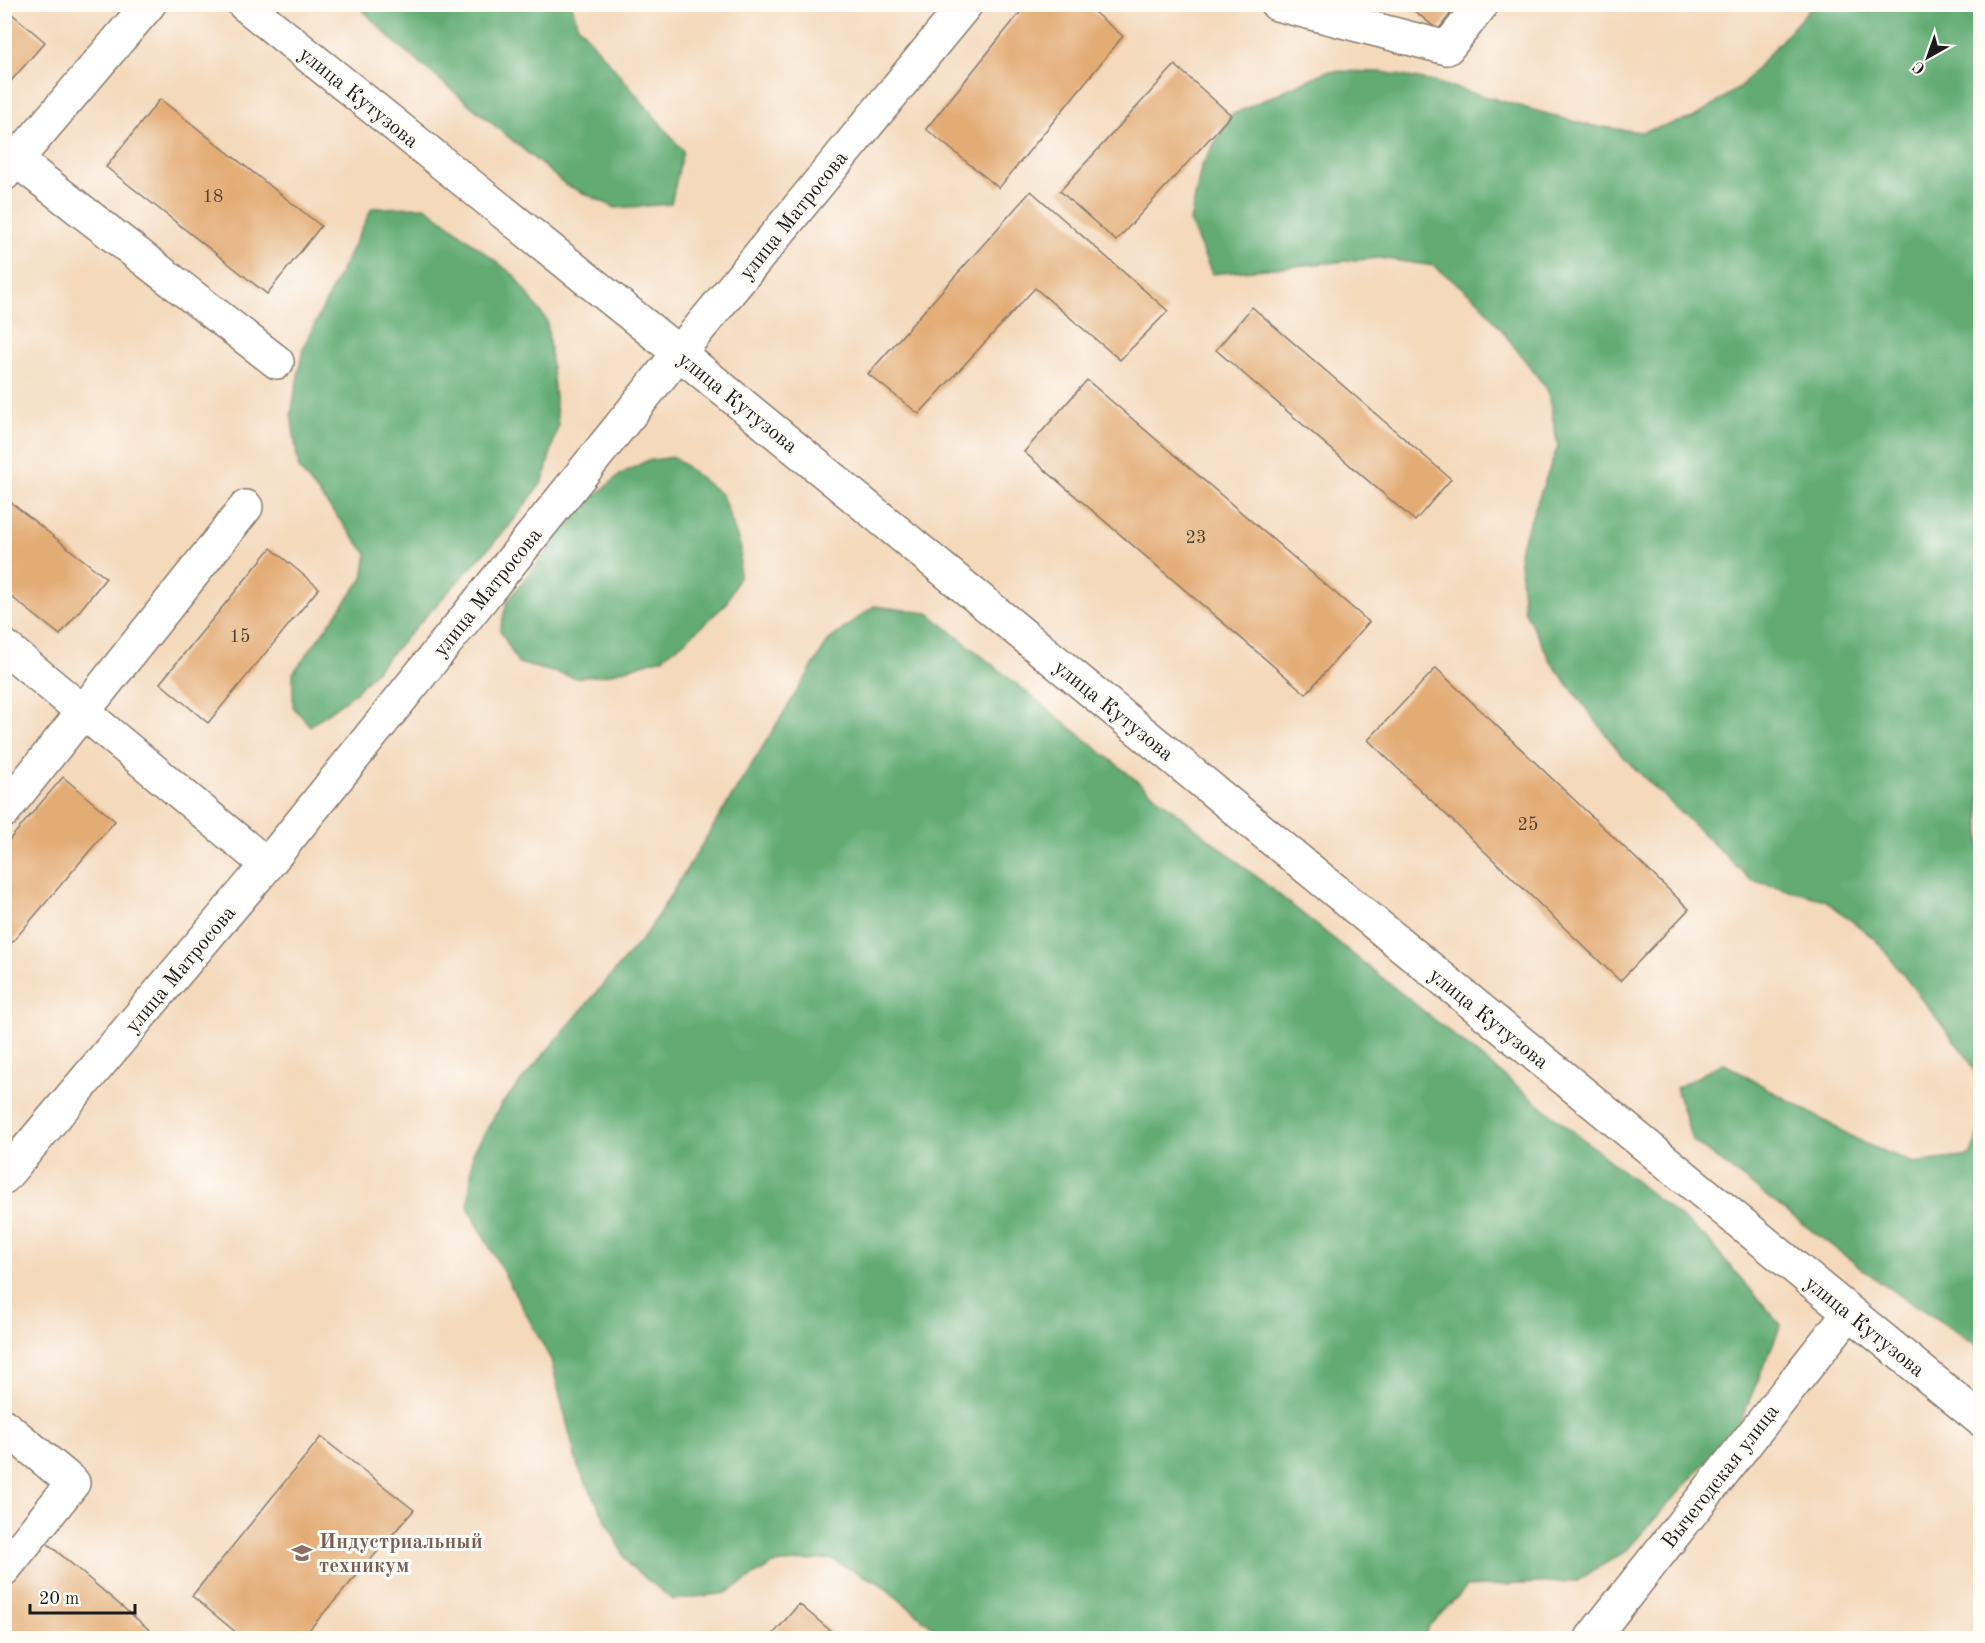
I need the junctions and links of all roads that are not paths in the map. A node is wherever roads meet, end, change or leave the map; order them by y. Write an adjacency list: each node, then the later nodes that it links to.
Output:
1 (149, 4): 7 (street)
2 (244, 4): 8 (street, улица Кутузова)
3 (966, 4): 8 (street, улица Матросова)
4 (1277, 4): 6 (street)
5 (1482, 4): 6 (street)
6 (1325, 10)
7 (10, 167): 9 (street)
8 (679, 353): 14 (street, улица Матросова); 16 (street, улица Кутузова)
9 (277, 362)
10 (246, 507): 12 (street)
11 (4, 646): 12 (street)
12 (83, 712): 13 (street); 14 (street)
13 (4, 811)
14 (267, 865): 15 (street, улица Матросова)
15 (4, 1177)
16 (1849, 1313): 17 (street, улица Кутузова); 20 (street, Вычегодская улица)
17 (1980, 1419)
18 (4, 1426): 19 (street)
19 (4, 1569)
20 (1592, 1638)

